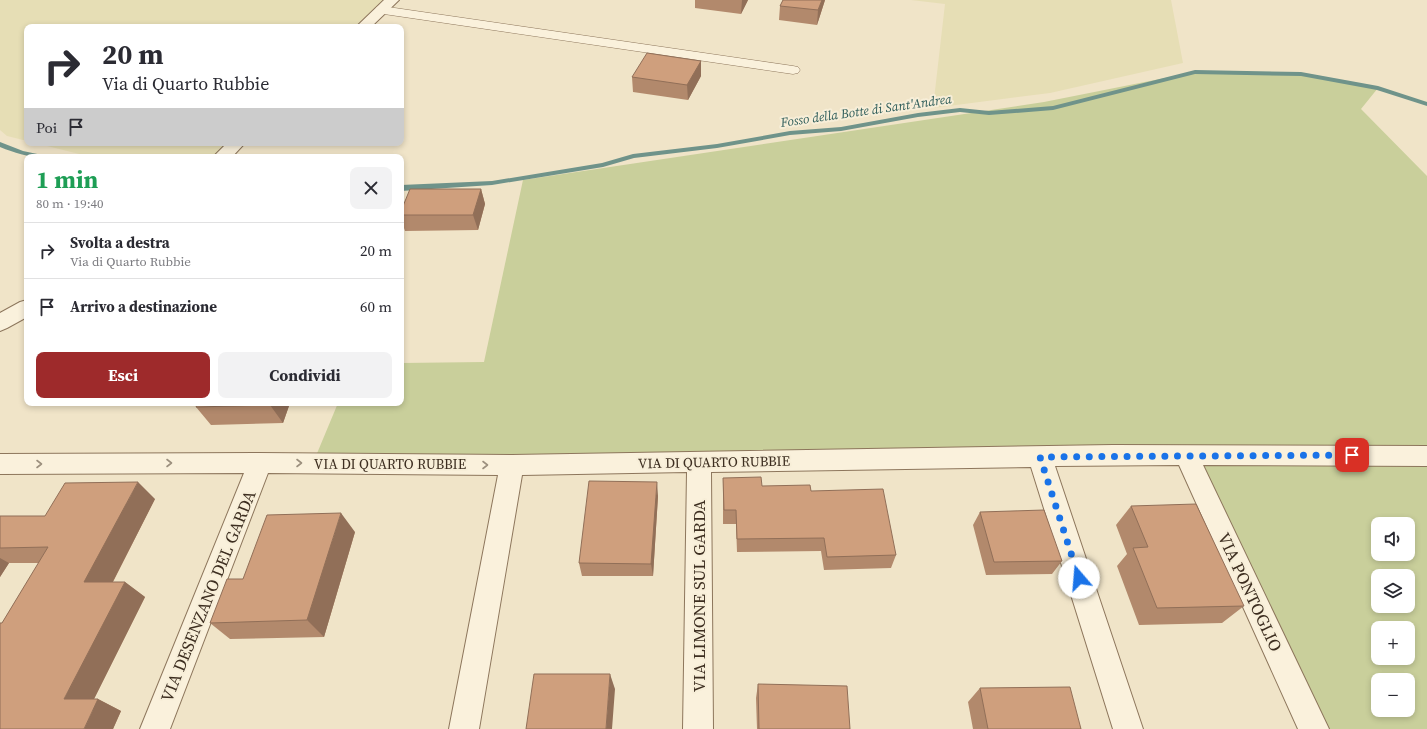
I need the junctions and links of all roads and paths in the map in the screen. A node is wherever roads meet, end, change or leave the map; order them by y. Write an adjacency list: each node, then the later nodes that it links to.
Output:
1 (392, 0): 2 (street)
2 (381, 10): 3 (street); 4 (lane)
3 (366, 24)
4 (793, 70)
5 (234, 146): 6 (street)
6 (225, 154)
7 (24, 309): 8 (street)
8 (0, 323)
9 (1186, 455): 10 (street, VIA DI QUARTO RUBBIE); 11 (street, VIA DI QUARTO RUBBIE); 20 (street, VIA PONTOGLIO)
10 (1427, 456)
11 (1040, 457): 13 (street, VIA DI QUARTO RUBBIE); 19 (street)
12 (260, 463): 14 (street, VIA DI QUARTO RUBBIE, one-way to 12); 15 (street, VIA DI QUARTO RUBBIE, one-way to 15); 16 (street, VIA DESENZANO DEL GARDA)
13 (699, 463): 15 (street, VIA DI QUARTO RUBBIE); 18 (street, VIA LIMONE SUL GARDA)
14 (0, 464)
15 (512, 465): 17 (street)
16 (155, 729)
17 (464, 729)
18 (698, 729)
19 (1128, 729)
20 (1314, 729)

